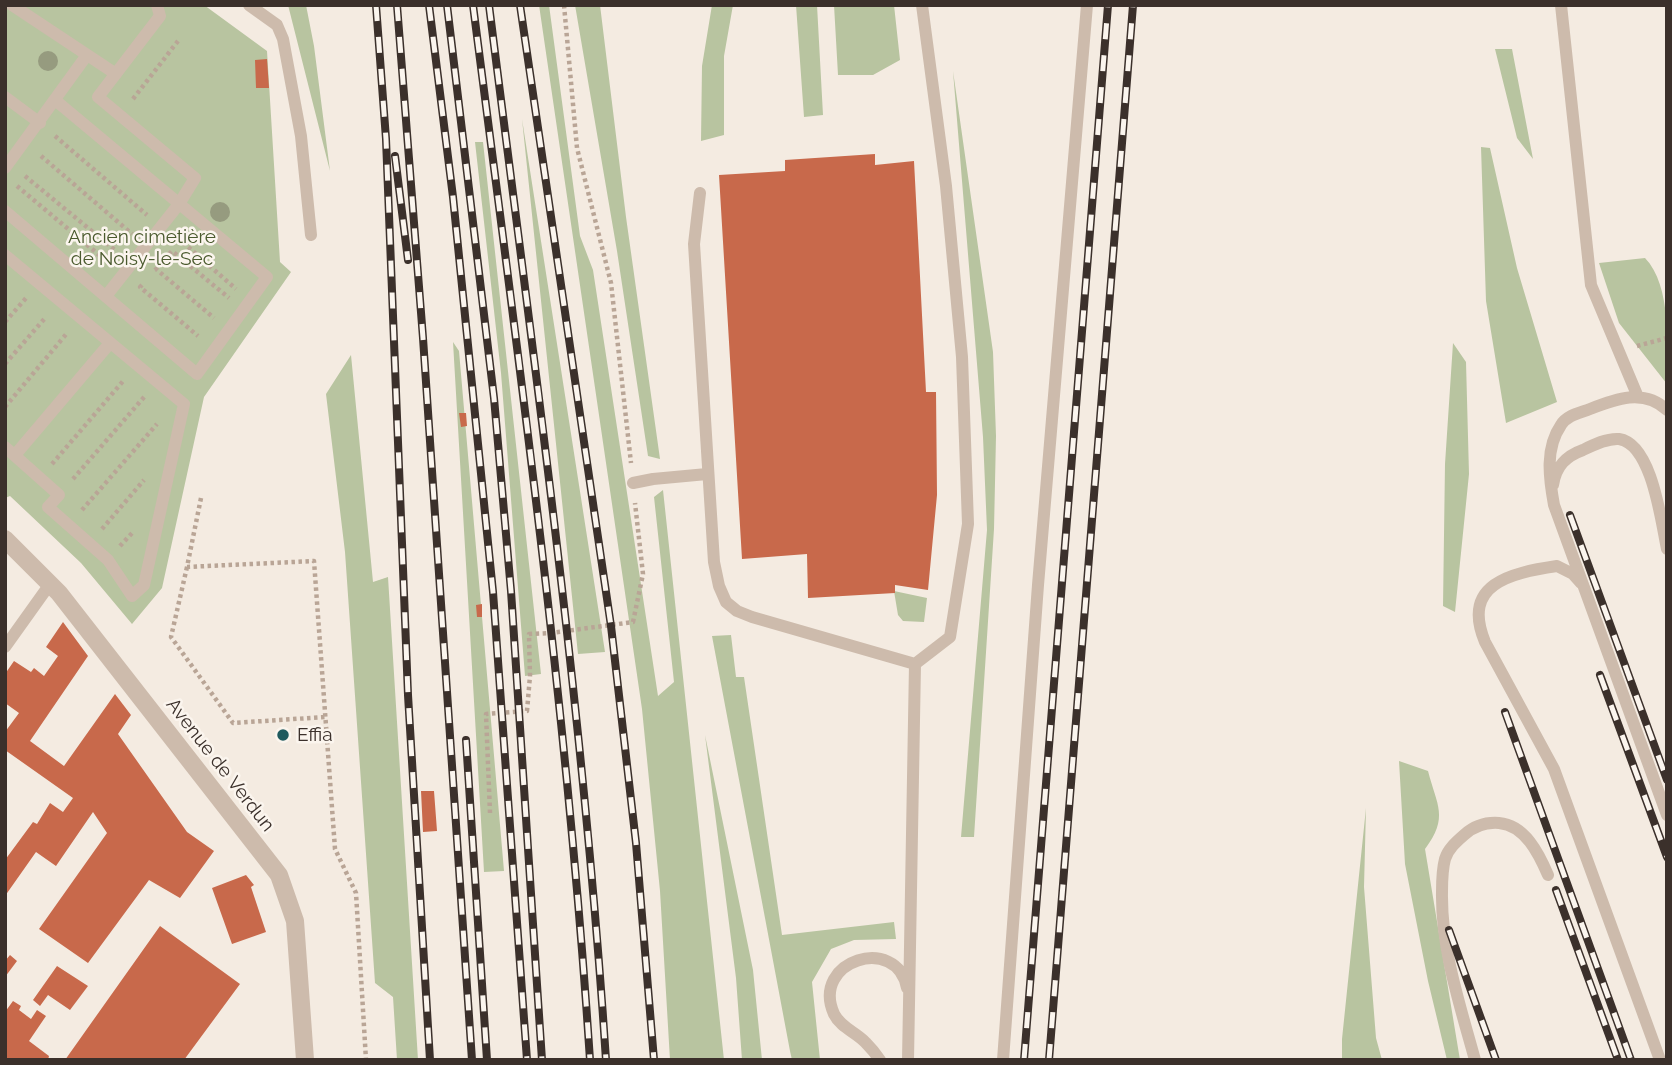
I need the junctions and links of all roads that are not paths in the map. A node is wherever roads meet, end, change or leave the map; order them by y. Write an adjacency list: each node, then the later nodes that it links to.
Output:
1 (12, 5): 7 (lane)
2 (157, 5): 8 (lane)
3 (249, 5): 16 (lane)
4 (922, 5): 31 (lane)
5 (1087, 5): 38 (lane)
6 (1561, 5): 20 (lane)
7 (87, 55): 8 (lane); 10 (lane)
8 (116, 74): 14 (lane)
9 (5, 97): 11 (lane)
10 (55, 100): 11 (lane); 14 (lane)
11 (40, 123): 12 (lane)
12 (5, 168)
13 (700, 193): 23 (lane)
14 (179, 204): 18 (lane); 18 (lane)
15 (5, 211): 18 (lane)
16 (311, 234)
17 (5, 255): 19 (lane)
18 (106, 296)
19 (110, 343): 22 (lane); 22 (lane)
20 (1638, 397): 21 (lane); 25 (lane)
21 (1667, 410)
22 (10, 451)
23 (707, 474): 24 (lane); 31 (lane)
24 (633, 483)
25 (1552, 496): 27 (lane); 28 (lane)
26 (5, 540): 29 (street, Avenue de Verdun)
27 (1667, 549)
28 (1581, 583): 32 (lane); 40 (lane)
29 (50, 584): 30 (lane); 35 (street, Avenue de Verdun)
30 (5, 647)
31 (915, 664): 34 (lane)
32 (1667, 815)
33 (1548, 875): 39 (lane)
34 (909, 996): 36 (lane); 37 (lane)
35 (305, 1060)
36 (880, 1060)
37 (908, 1060)
38 (1003, 1060)
39 (1475, 1060)
40 (1660, 1060)

